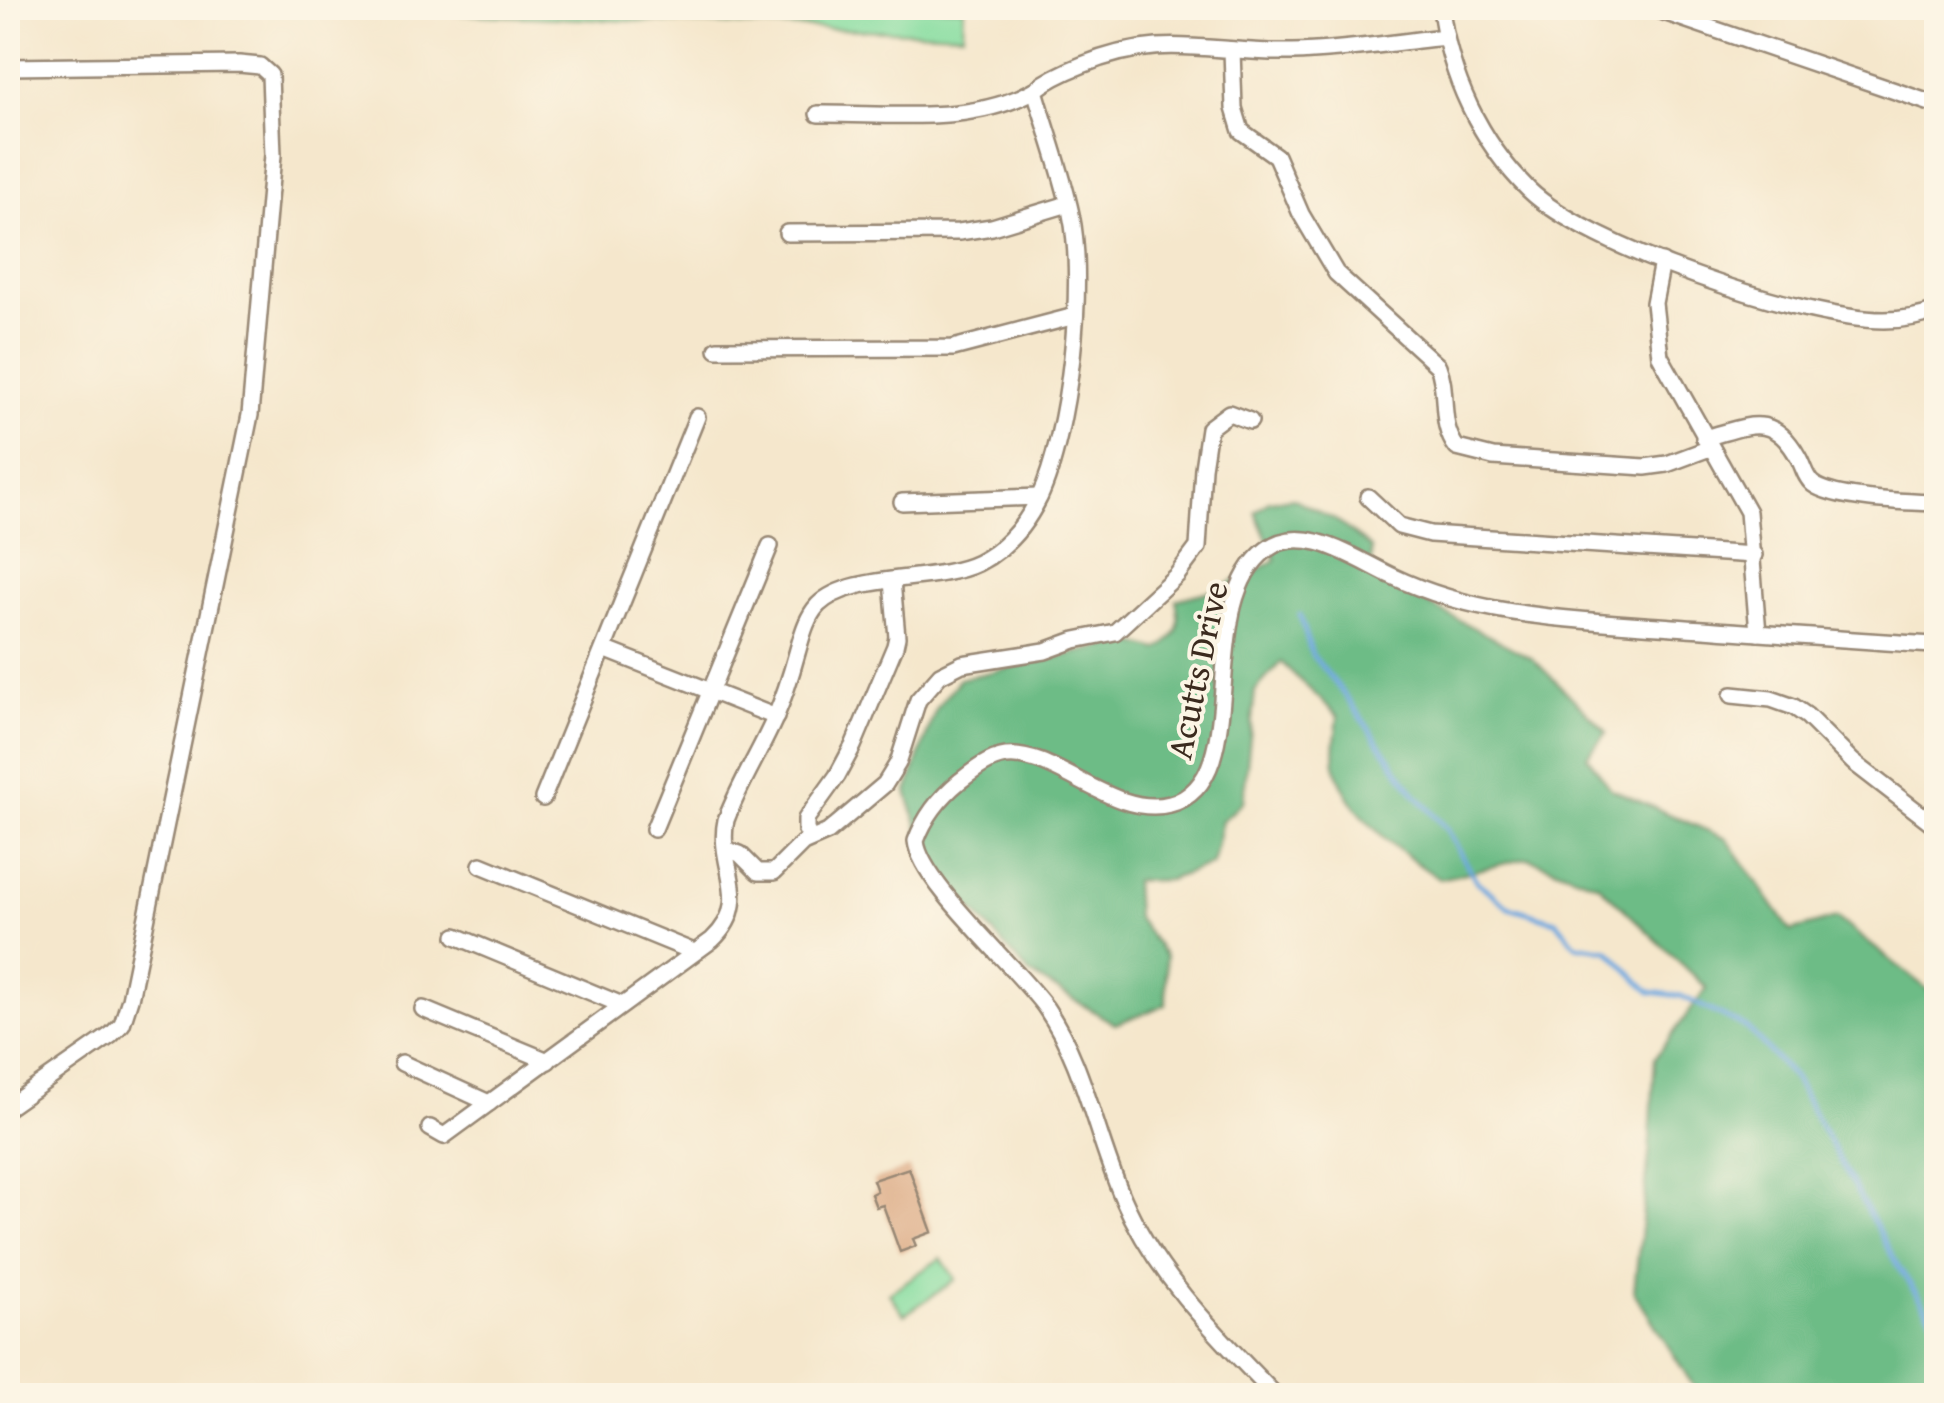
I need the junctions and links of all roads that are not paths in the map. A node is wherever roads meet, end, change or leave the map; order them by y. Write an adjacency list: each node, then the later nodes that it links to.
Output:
1 (1441, 8): 3 (street)
2 (1652, 8): 7 (street)
3 (1446, 37): 4 (street); 11 (street)
4 (1232, 50): 6 (street); 17 (street)
5 (8, 67): 44 (street)
6 (1034, 90): 8 (street); 9 (street)
7 (1936, 104)
8 (818, 114)
9 (1068, 204): 10 (street); 13 (street)
10 (787, 233)
11 (1662, 262): 12 (street); 17 (street)
12 (1936, 311)
13 (1075, 316): 14 (street); 19 (street)
14 (717, 349)
15 (697, 418): 27 (street)
16 (1250, 420): 34 (street)
17 (1708, 443): 21 (street); 23 (street)
18 (1368, 497): 23 (street)
19 (1039, 498): 20 (street); 24 (street)
20 (902, 502)
21 (1936, 504)
22 (770, 546): 28 (street)
23 (1754, 555): 25 (street)
24 (892, 581): 30 (street); 34 (street)
25 (1758, 633): 26 (street, Acutts Drive); 46 (street, Acutts Drive)
26 (1936, 645)
27 (604, 650): 28 (street); 31 (street)
28 (712, 692): 30 (street); 33 (street)
29 (1732, 694): 32 (street)
30 (776, 717): 35 (street)
31 (543, 798)
32 (1936, 826)
33 (654, 829)
34 (811, 839): 35 (street)
35 (728, 850): 38 (street)
36 (481, 866): 38 (street)
37 (456, 936): 39 (street)
38 (694, 952): 39 (street)
39 (622, 1006): 41 (street)
40 (424, 1009): 41 (street)
41 (548, 1061): 43 (street)
42 (402, 1063): 43 (street)
43 (489, 1103): 45 (street)
44 (8, 1107)
45 (430, 1128)
46 (1276, 1396)

